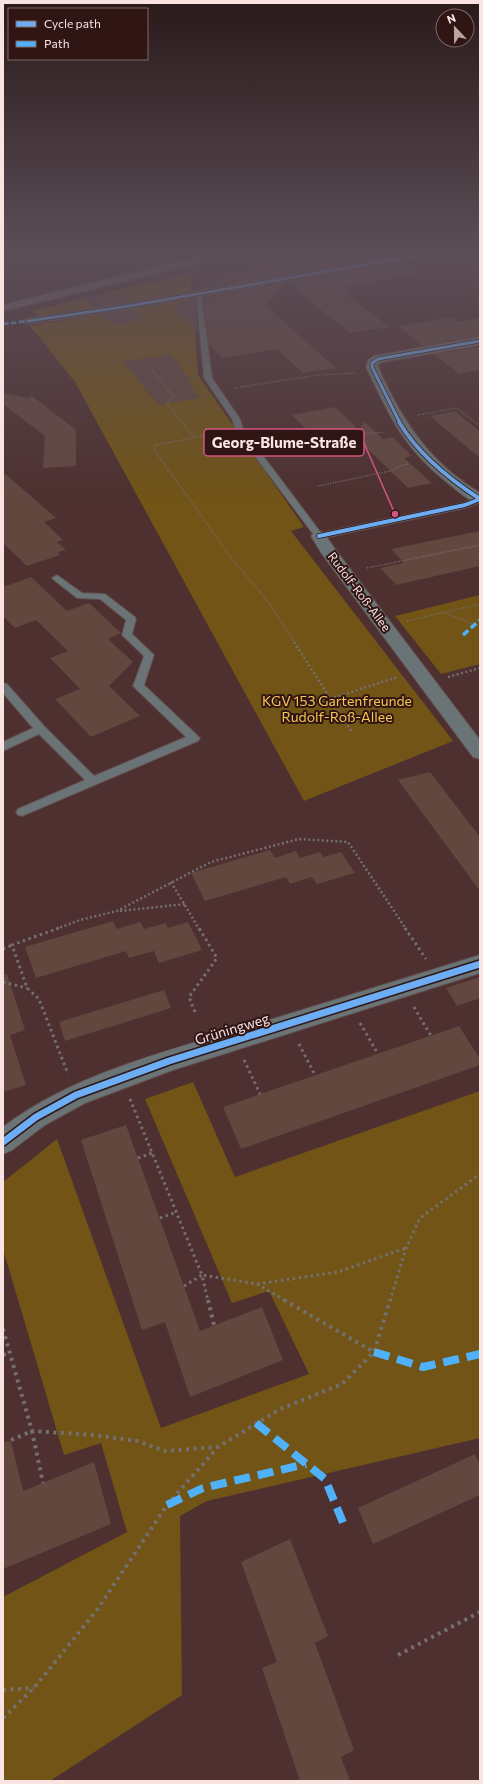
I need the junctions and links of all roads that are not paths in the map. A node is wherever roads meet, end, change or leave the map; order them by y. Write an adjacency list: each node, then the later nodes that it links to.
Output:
1 (202, 336): 4 (lane, Rudolf-Roß-Allee)
2 (480, 341): 3 (street)
3 (480, 499): 4 (lane)
4 (318, 536): 9 (street, Rudolf-Roß-Allee)
5 (57, 578): 10 (lane)
6 (3, 686): 7 (lane)
7 (40, 729): 8 (lane); 10 (lane)
8 (3, 747)
9 (480, 753)
10 (92, 782): 11 (lane)
11 (22, 812)
12 (480, 964): 13 (street, Grüningweg)
13 (3, 1142)

